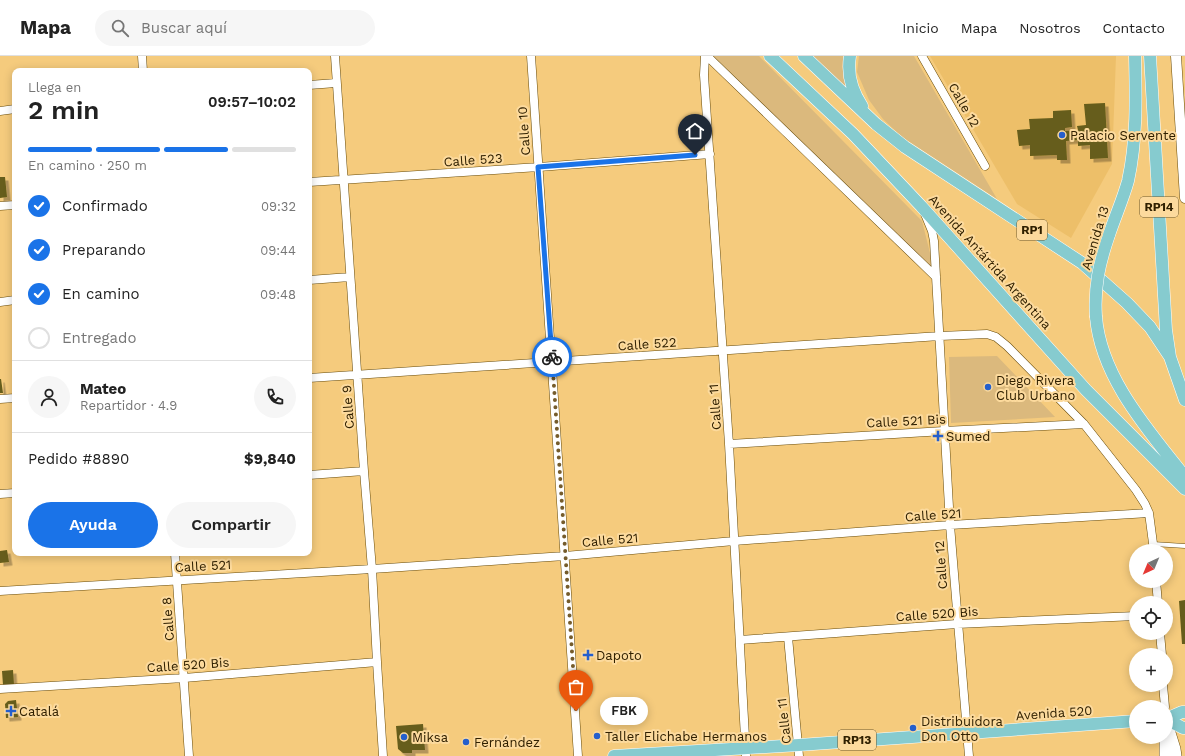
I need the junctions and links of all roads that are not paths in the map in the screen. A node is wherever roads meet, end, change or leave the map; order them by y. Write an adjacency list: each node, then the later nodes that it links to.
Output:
1 (142, 56): 12 (street)
2 (335, 56): 13 (street, Calle 9)
3 (531, 56): 22 (street, Calle 10)
4 (706, 56): 20 (street, Calle 11); 30 (street)
5 (770, 56): 28 (main road, Avenida Antártida Argentina)
6 (804, 56): 18 (main road, Avenida Antártida Argentina)
7 (850, 56): 18 (main road)
8 (922, 56): 21 (street, Calle 12)
9 (1134, 56): 48 (main road, Avenida 13, bridge)
10 (1150, 56): 36 (main road, RP14)
11 (1176, 56): 15 (street)
12 (143, 68)
13 (336, 83): 14 (street); 23 (street, Calle 9)
14 (312, 85)
15 (1182, 85): 19 (street)
16 (12, 110): 17 (street)
17 (0, 111)
18 (876, 124): 36 (main road, Avenida Antártida Argentina / RP1)
19 (1183, 124): 25 (street)
20 (710, 154): 22 (street, Calle 523); 35 (street, Calle 11)
21 (985, 166)
22 (538, 167): 23 (street, Calle 523); 37 (street, Calle 10)
23 (343, 180): 24 (street, Calle 523); 29 (street, Calle 9)
24 (312, 182)
25 (1185, 198)
26 (12, 205): 27 (street)
27 (0, 206)
28 (921, 206): 30 (street, Calle 12); 49 (main road, Avenida Antártida Argentina)
29 (350, 277): 31 (street); 38 (street, Calle 9)
30 (936, 277): 34 (street, Calle 12)
31 (312, 280)
32 (12, 300): 33 (street)
33 (0, 302)
34 (940, 336): 35 (street, Calle 522); 43 (street, Calle 522); 44 (street, Calle 12)
35 (723, 351): 37 (street, Calle 522); 45 (street, Calle 11)
36 (1170, 357): 42 (main road, RP1)
37 (553, 362): 38 (street, Calle 522); 59 (street, Calle 10)
38 (358, 375): 39 (street, Calle 522); 46 (street, Calle 9)
39 (312, 378)
40 (12, 398): 41 (street)
41 (0, 399)
42 (1185, 400)
43 (1084, 424): 44 (street, Calle 521 Bis); 52 (street)
44 (944, 431): 45 (street, Calle 521 Bis); 53 (street, Calle 12)
45 (729, 444): 54 (street, Calle 11)
46 (364, 471): 47 (street); 60 (street, Calle 9)
47 (312, 475)
48 (1185, 477)
49 (1185, 489)
50 (12, 493): 51 (street)
51 (0, 494)
52 (1149, 513): 53 (street, Calle 521); 55 (street)
53 (950, 526): 54 (street, Calle 521); 64 (street, Calle 12)
54 (734, 541): 59 (street, Calle 521); 66 (street, Calle 11)
55 (1154, 544)
56 (1173, 546): 57 (lane)
57 (1185, 546)
58 (175, 556): 61 (street, Calle 8)
59 (565, 556): 60 (street, Calle 521); 82 (street, Calle 10)
60 (372, 569): 61 (street, Calle 521); 67 (street, Calle 9)
61 (177, 580): 62 (street, Calle 521); 68 (street, Calle 8)
62 (0, 591)
63 (1129, 616): 64 (street, Calle 520 Bis)
64 (957, 624): 65 (street, Calle 520 Bis); 75 (street, Calle 12)
65 (788, 637): 66 (street, Calle 520 Bis); 78 (street, Calle 11)
66 (740, 640): 79 (street, Calle 11)
67 (377, 662): 68 (street, Calle 520 Bis); 81 (street, Calle 9)
68 (184, 678): 69 (street, Calle 520 Bis); 80 (street, Calle 8)
69 (0, 689)
70 (1185, 712): 71 (main road)
71 (1173, 716)
72 (1129, 721): 75 (main road, Avenida 520 / RP13)
73 (1173, 723): 74 (main road)
74 (1185, 728)
75 (968, 732): 78 (main road, Avenida 520 / RP13); 84 (street, Calle 12)
76 (1173, 743): 86 (main road)
77 (1165, 744): 85 (main road)
78 (799, 750): 79 (main road, Avenida 520 / RP13)
79 (746, 752): 83 (main road, Avenida 520 / RP13)
80 (189, 756)
81 (383, 756)
82 (578, 756)
83 (614, 756)
84 (969, 756)
85 (1165, 756)
86 (1176, 756)

